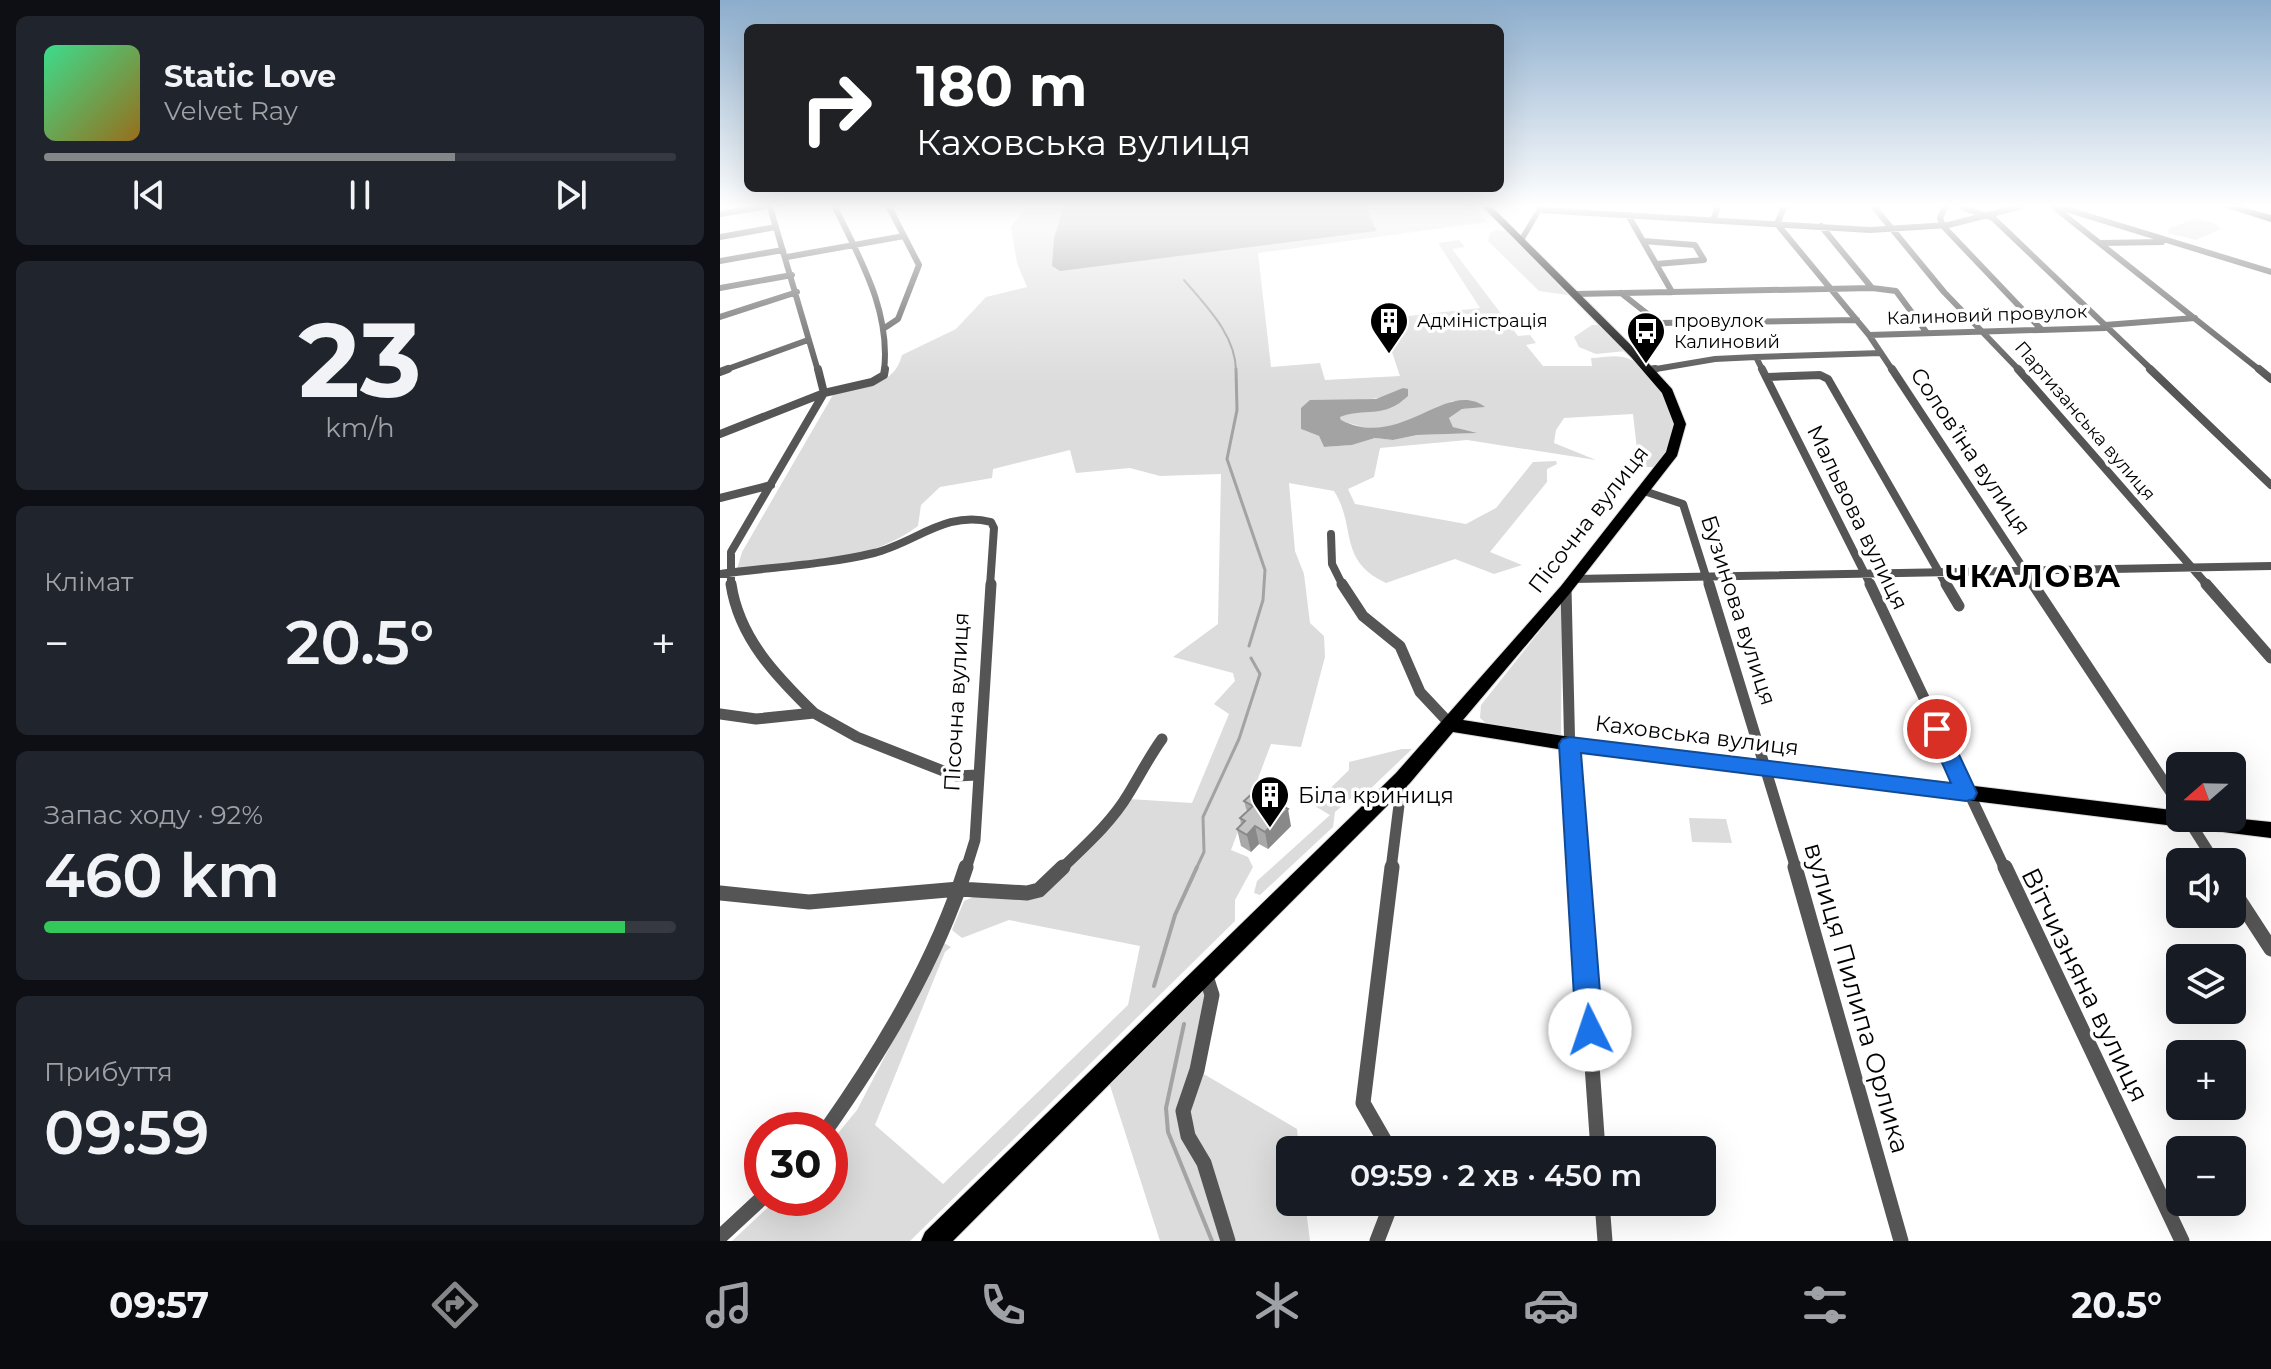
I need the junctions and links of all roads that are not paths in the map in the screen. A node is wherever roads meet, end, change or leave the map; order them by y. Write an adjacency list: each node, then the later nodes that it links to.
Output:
1 (789, 265): 14 (street)
2 (860, 265): 26 (street)
3 (919, 265): 26 (street)
4 (1546, 265): 21 (main road, Пісочна вулиця)
5 (1657, 265): 19 (street)
6 (1812, 265): 17 (street, Соловʼїна вулиця)
7 (1853, 265): 16 (street)
8 (1922, 265): 28 (street, Партизанська вулиця)
9 (1980, 265): 27 (street)
10 (2042, 265): 25 (street)
11 (2128, 265): 23 (street)
12 (2247, 265): 13 (street)
13 (2271, 272)
14 (792, 275): 15 (street); 18 (street)
15 (720, 288)
16 (1872, 288): 17 (street); 29 (street)
17 (1832, 289): 19 (street); 24 (street, Соловʼїна вулиця)
18 (797, 292): 22 (street); 31 (street)
19 (1672, 292): 20 (street)
20 (1621, 293): 21 (street); 24 (street)
21 (1575, 294): 34 (main road, Пісочна вулиця)
22 (720, 317)
23 (2195, 318): 25 (street, Калиновий провулок); 37 (street)
24 (1857, 320): 30 (street, Соловʼїна вулиця)
25 (2105, 326): 27 (street, Калиновий провулок); 41 (street)
26 (886, 327): 38 (street)
27 (2041, 329): 28 (street, Калиновий провулок)
28 (1984, 330): 29 (street, Калиновий провулок); 46 (street, Партизанська вулиця)
29 (1927, 333): 30 (street, Калиновий провулок)
30 (1869, 335): 32 (street, Соловʼїна вулиця)
31 (808, 340): 35 (street); 38 (street)
32 (1881, 353): 33 (street); 47 (street, Соловʼїна вулиця)
33 (1756, 357): 34 (street); 36 (street, Мальвова вулиця)
34 (1650, 370): 42 (main road, Пісочна вулиця)
35 (720, 372)
36 (1768, 377): 49 (street); 50 (street, Мальвова вулиця)
37 (2271, 379)
38 (824, 393): 39 (street); 40 (street)
39 (720, 434)
40 (771, 485): 43 (street); 48 (street)
41 (2271, 485)
42 (1644, 491): 51 (street, Бузинова вулиця); 52 (main road, Пісочна вулиця)
43 (720, 498)
44 (1331, 534): 57 (street)
45 (2271, 566): 46 (street)
46 (2193, 567): 47 (street); 54 (street, Партизанська вулиця)
47 (2028, 571): 49 (street); 63 (street, Соловʼїна вулиця)
48 (723, 573): 55 (street); 61 (street, Пісочна вулиця)
49 (1939, 573): 50 (street); 53 (street)
50 (1866, 575): 51 (street); 64 (street, Мальвова вулиця)
51 (1709, 578): 52 (street); 60 (street, Бузинова вулиця)
52 (1570, 584): 57 (main road, Пісочна вулиця); 59 (street)
53 (1959, 606)
54 (2271, 658)
55 (814, 713): 56 (street); 61 (street)
56 (720, 714)
57 (1451, 725): 59 (main road, Каховська вулиця); 62 (main road, Пісочна вулиця)
58 (1162, 739): 68 (street)
59 (1570, 744): 60 (main road, Каховська вулиця); 75 (street)
60 (1768, 768): 64 (main road, Каховська вулиця); 84 (street, вулиця Пилипа Орлика)
61 (978, 775): 68 (street, Пісочна вулиця)
62 (1403, 778): 72 (main road, Пісочна вулиця); 74 (street)
63 (2166, 785)
64 (1966, 793): 65 (main road, Каховська вулиця); 85 (street, Вітчизняна вулиця)
65 (2166, 813)
66 (2246, 826): 67 (main road, Каховська вулиця)
67 (2271, 830)
68 (959, 889): 69 (street); 73 (street, Пісочна вулиця)
69 (720, 893)
70 (2246, 911): 71 (street)
71 (2271, 949)
72 (1205, 973): 80 (main road, Пісочна вулиця); 81 (street)
73 (839, 1112)
74 (1382, 1136)
75 (1597, 1136)
76 (744, 1215): 79 (street)
77 (1387, 1216): 82 (street)
78 (1603, 1216): 83 (street)
79 (720, 1237)
80 (934, 1241)
81 (1228, 1241)
82 (1377, 1241)
83 (1605, 1241)
84 (1901, 1241)
85 (2182, 1241)

